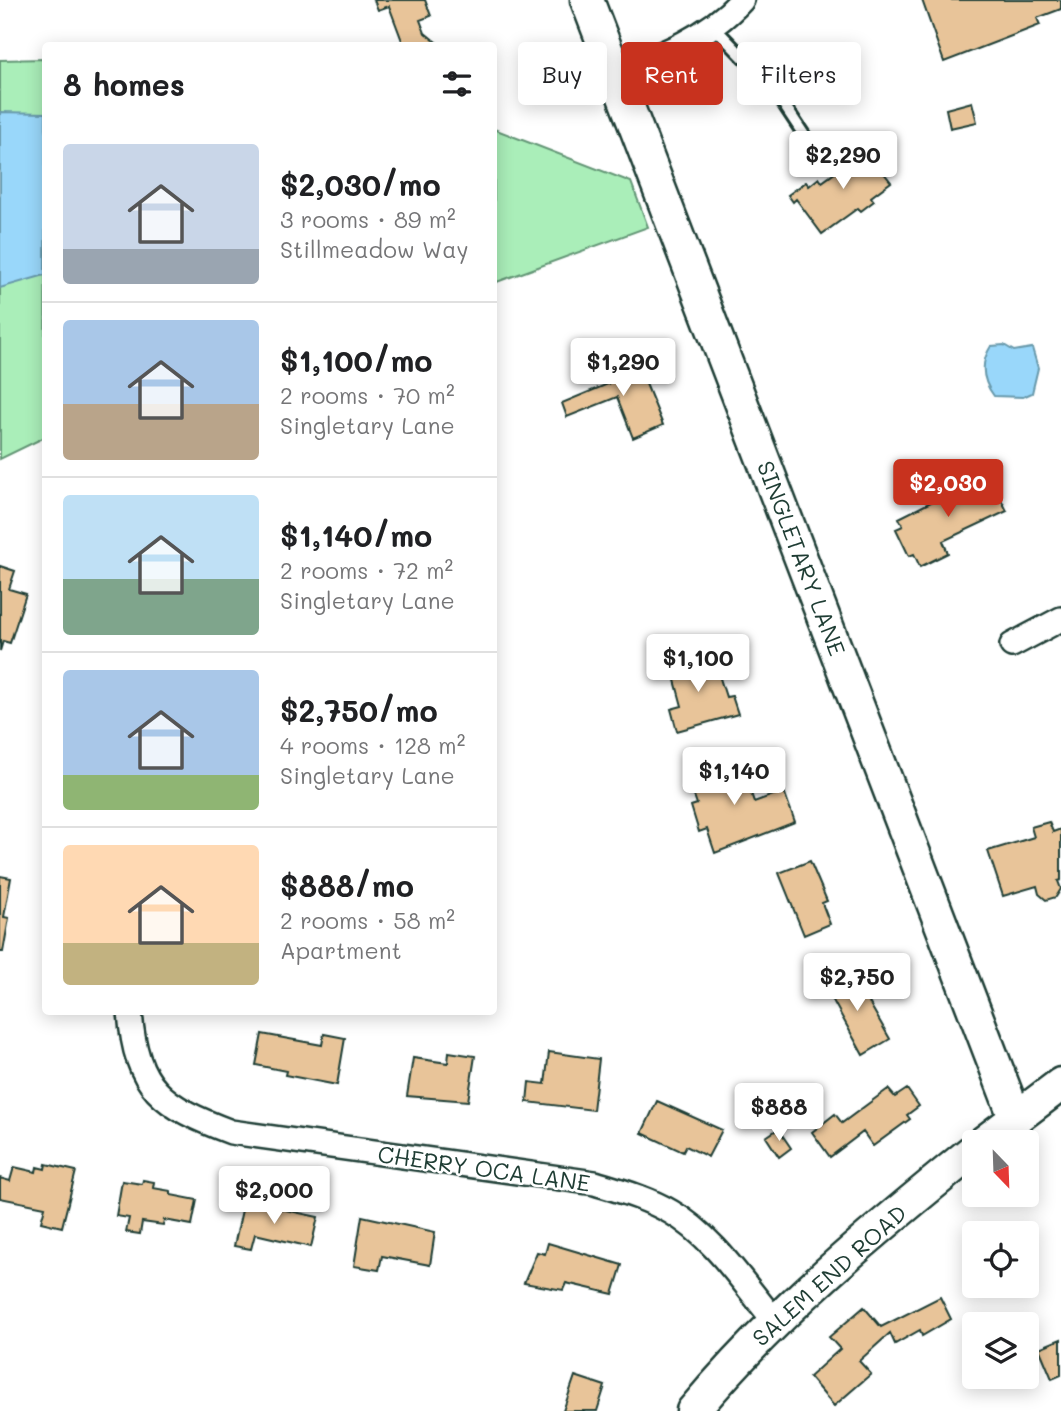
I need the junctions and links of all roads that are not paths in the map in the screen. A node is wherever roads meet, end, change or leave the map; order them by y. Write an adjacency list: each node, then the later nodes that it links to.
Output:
1 (587, 0): 4 (street, SINGLETARY LANE)
2 (742, 0): 3 (street)
3 (713, 26): 4 (street); 5 (lane)
4 (616, 71): 10 (street, SINGLETARY LANE)
5 (808, 141)
6 (1061, 619): 7 (street)
7 (1012, 645)
8 (130, 1015): 13 (street, CHERRY OCA LANE)
9 (1061, 1084): 10 (street)
10 (1015, 1117): 11 (street)
11 (999, 1130)
12 (962, 1160): 13 (street, SALEM END ROAD)
13 (774, 1320): 14 (street, SALEM END ROAD)
14 (693, 1411)

